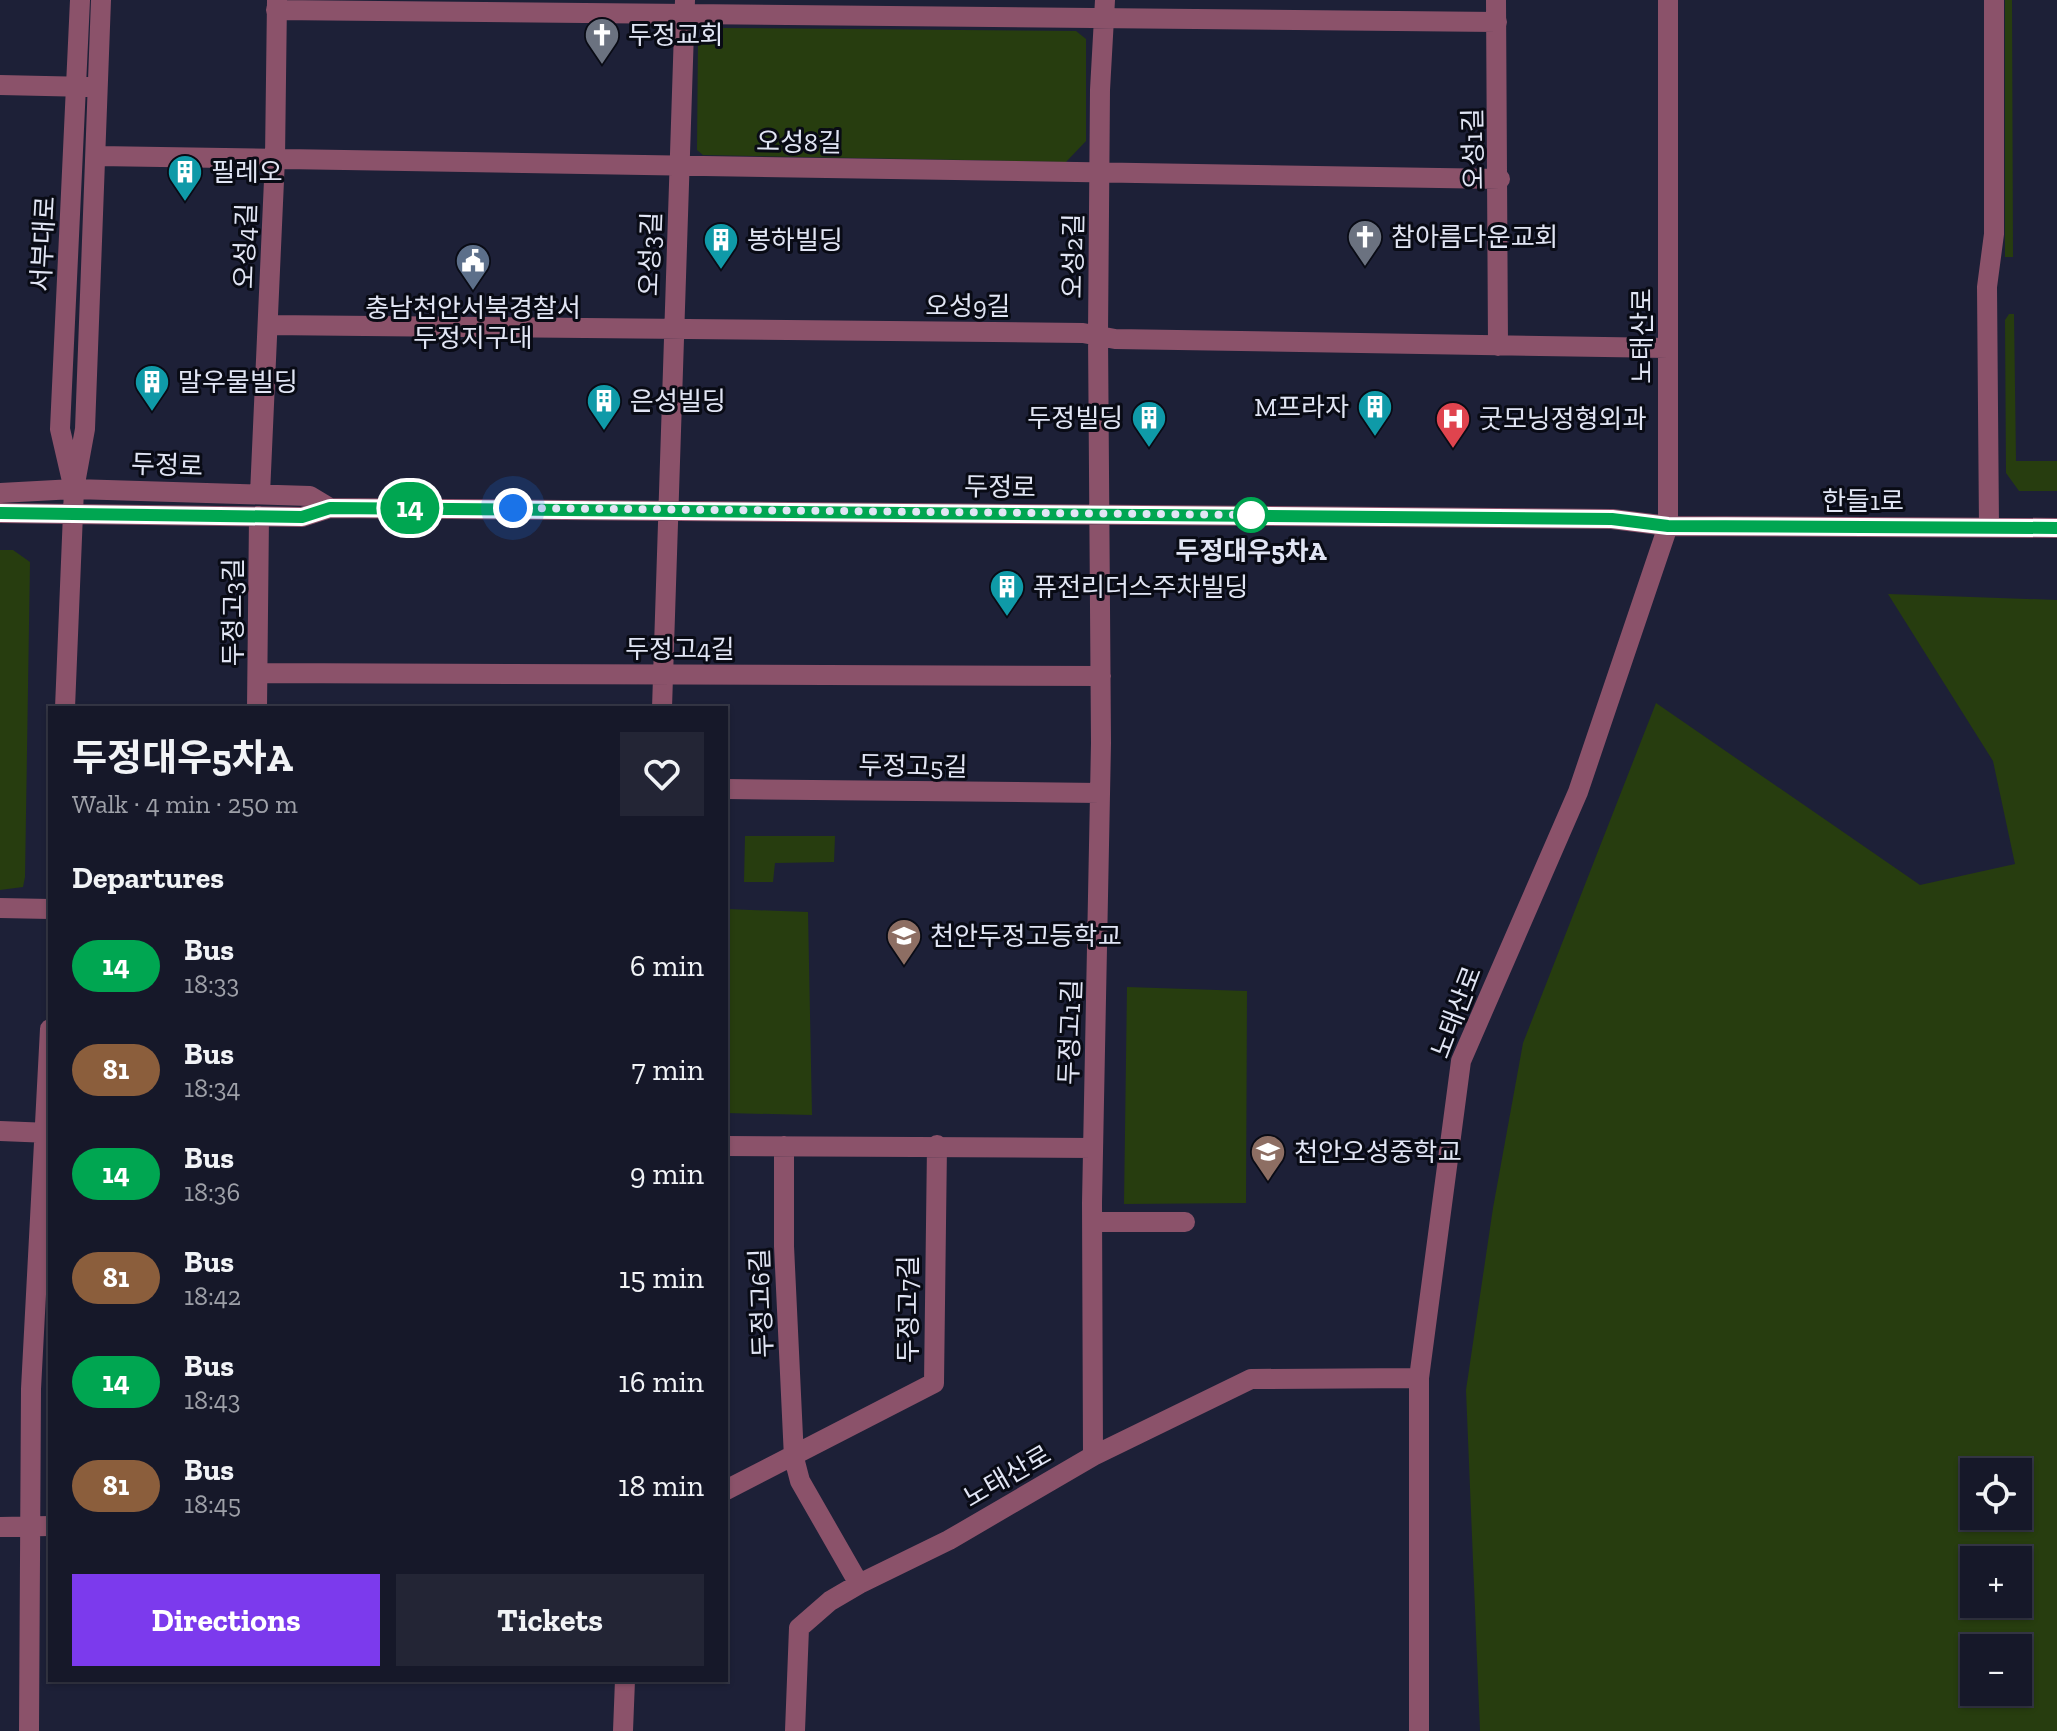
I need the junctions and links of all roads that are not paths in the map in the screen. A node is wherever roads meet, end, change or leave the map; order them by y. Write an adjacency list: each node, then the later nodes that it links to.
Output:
1 (80, 0): 12 (street, 서부대로)
2 (101, 0): 12 (street, 서부대로)
3 (1105, 0): 9 (street, 오성2길)
4 (1496, 0): 10 (street, 오성1길)
5 (1668, 0): 22 (street, 노태산로)
6 (1994, 0): 33 (street)
7 (276, 5): 8 (street); 14 (street, 오성4길)
8 (685, 6): 9 (street); 15 (street, 오성3길)
9 (1105, 21): 10 (street); 16 (street, 오성2길)
10 (1497, 22): 17 (street, 오성1길)
11 (0, 85): 12 (street)
12 (88, 87): 13 (street, 서부대로); 23 (street, 서부대로)
13 (98, 156): 14 (street, 오성8길); 23 (street, 서부대로)
14 (275, 158): 15 (street, 오성8길); 18 (street, 오성4길)
15 (679, 165): 16 (street, 오성8길); 19 (street, 오성3길)
16 (1100, 175): 17 (street, 오성8길); 20 (street, 오성2길)
17 (1500, 179): 21 (street, 오성1길)
18 (268, 325): 19 (street, 오성9길); 25 (street, 오성4길)
19 (674, 330): 20 (street, 오성9길); 27 (street, 오성3길)
20 (1098, 334): 21 (street, 오성9길); 30 (street, 오성2길)
21 (1498, 346): 22 (street, 오성9길)
22 (1668, 348): 32 (street, 노태산로)
23 (74, 489): 24 (street, 두정로); 25 (street, 두정로); 29 (street, 서부대로)
24 (0, 493)
25 (260, 494): 26 (street, 두정로)
26 (330, 508): 27 (street, 두정로); 31 (street, 두정로)
27 (666, 509): 30 (street, 두정로); 36 (street, 오성3길)
28 (0, 513): 29 (street, 두정로)
29 (72, 513): 31 (street, 두정로); 38 (street, 서부대로)
30 (1098, 513): 32 (street, 두정로); 37 (street, 두정고1길)
31 (259, 516): 35 (street, 두정고3길)
32 (1668, 526): 33 (street, 한들1로); 54 (street, 노태산로)
33 (1989, 527): 34 (street, 한들1로)
34 (2057, 528)
35 (259, 673): 36 (street, 두정고4길); 39 (street, 두정고3길)
36 (663, 675): 37 (street, 두정고4길); 40 (street, 오성3길)
37 (1101, 676): 42 (street, 두정고1길)
38 (65, 706)
39 (257, 706)
40 (662, 706)
41 (728, 789): 42 (street, 두정고5길)
42 (1100, 793): 51 (street, 두정고1길)
43 (0, 908): 44 (street)
44 (48, 909)
45 (48, 1081): 47 (street)
46 (0, 1131): 47 (street)
47 (46, 1133): 60 (street)
48 (937, 1145): 50 (street); 51 (street); 56 (street, 두정고7길)
49 (728, 1146): 50 (street)
50 (784, 1146): 56 (street, 두정고6길)
51 (1093, 1148): 52 (street, 두정고1길)
52 (1094, 1222): 53 (street); 55 (street, 두정고1길)
53 (1185, 1222)
54 (1419, 1378): 55 (street, 노태산로); 66 (street)
55 (1093, 1456): 61 (street, 노태산로)
56 (794, 1458): 57 (street, 두정고7길); 61 (street, 두정고6길)
57 (728, 1489)
58 (48, 1526): 60 (street)
59 (0, 1527): 60 (street)
60 (29, 1527): 63 (street)
61 (859, 1584): 65 (street, 노태산로)
62 (625, 1682): 64 (street)
63 (29, 1731)
64 (623, 1731)
65 (795, 1731)
66 (1419, 1731)

